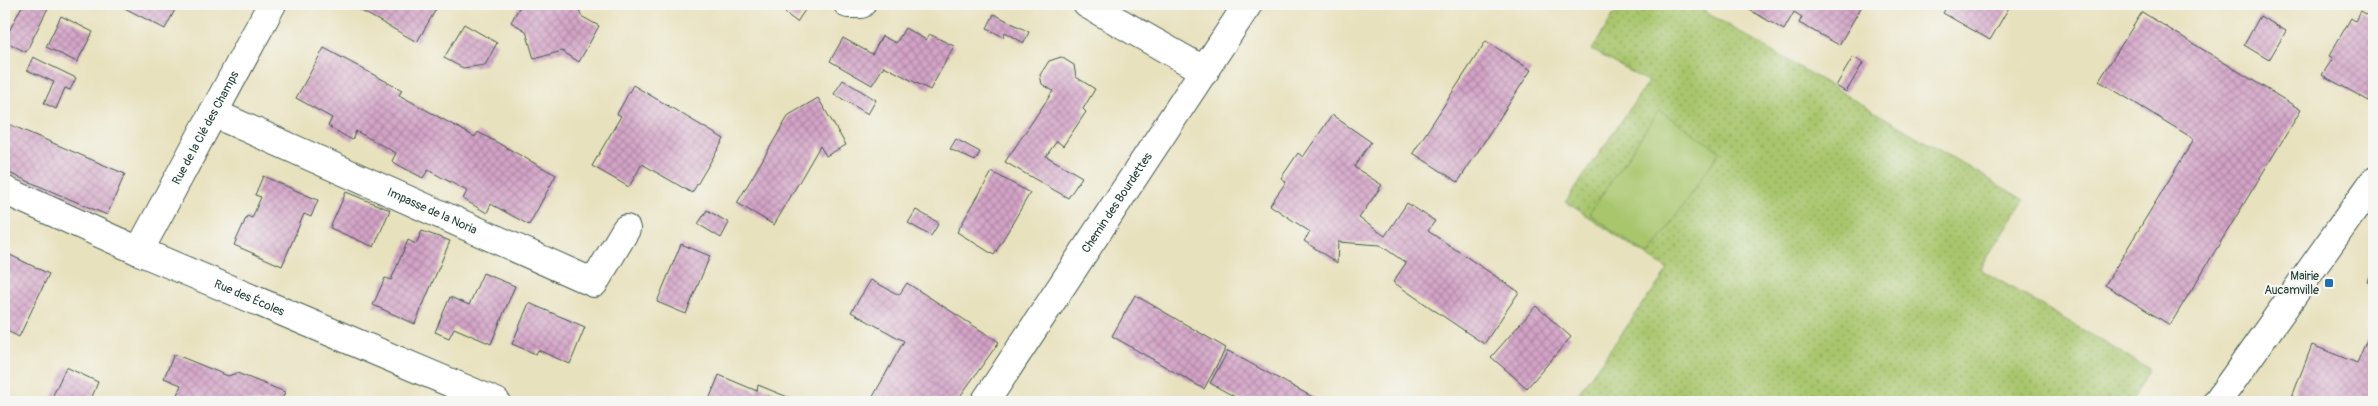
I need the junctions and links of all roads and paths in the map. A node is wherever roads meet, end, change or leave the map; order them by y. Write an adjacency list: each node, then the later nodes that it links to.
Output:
1 (272, 4): 7 (street, Rue de la Clé des Champs)
2 (848, 4): 3 (street)
3 (861, 4)
4 (1087, 4): 6 (street)
5 (1248, 4): 6 (street, Chemin des Bourdettes)
6 (1205, 70): 13 (street, Chemin des Bourdettes)
7 (213, 113): 10 (street, Impasse de la Noria); 11 (street, Rue de la Clé des Champs)
8 (2374, 181): 14 (street)
9 (4, 190): 11 (street, Rue des Écoles)
10 (626, 229)
11 (139, 251): 12 (street, Rue des Écoles)
12 (496, 402)
13 (986, 402)
14 (2217, 402)

